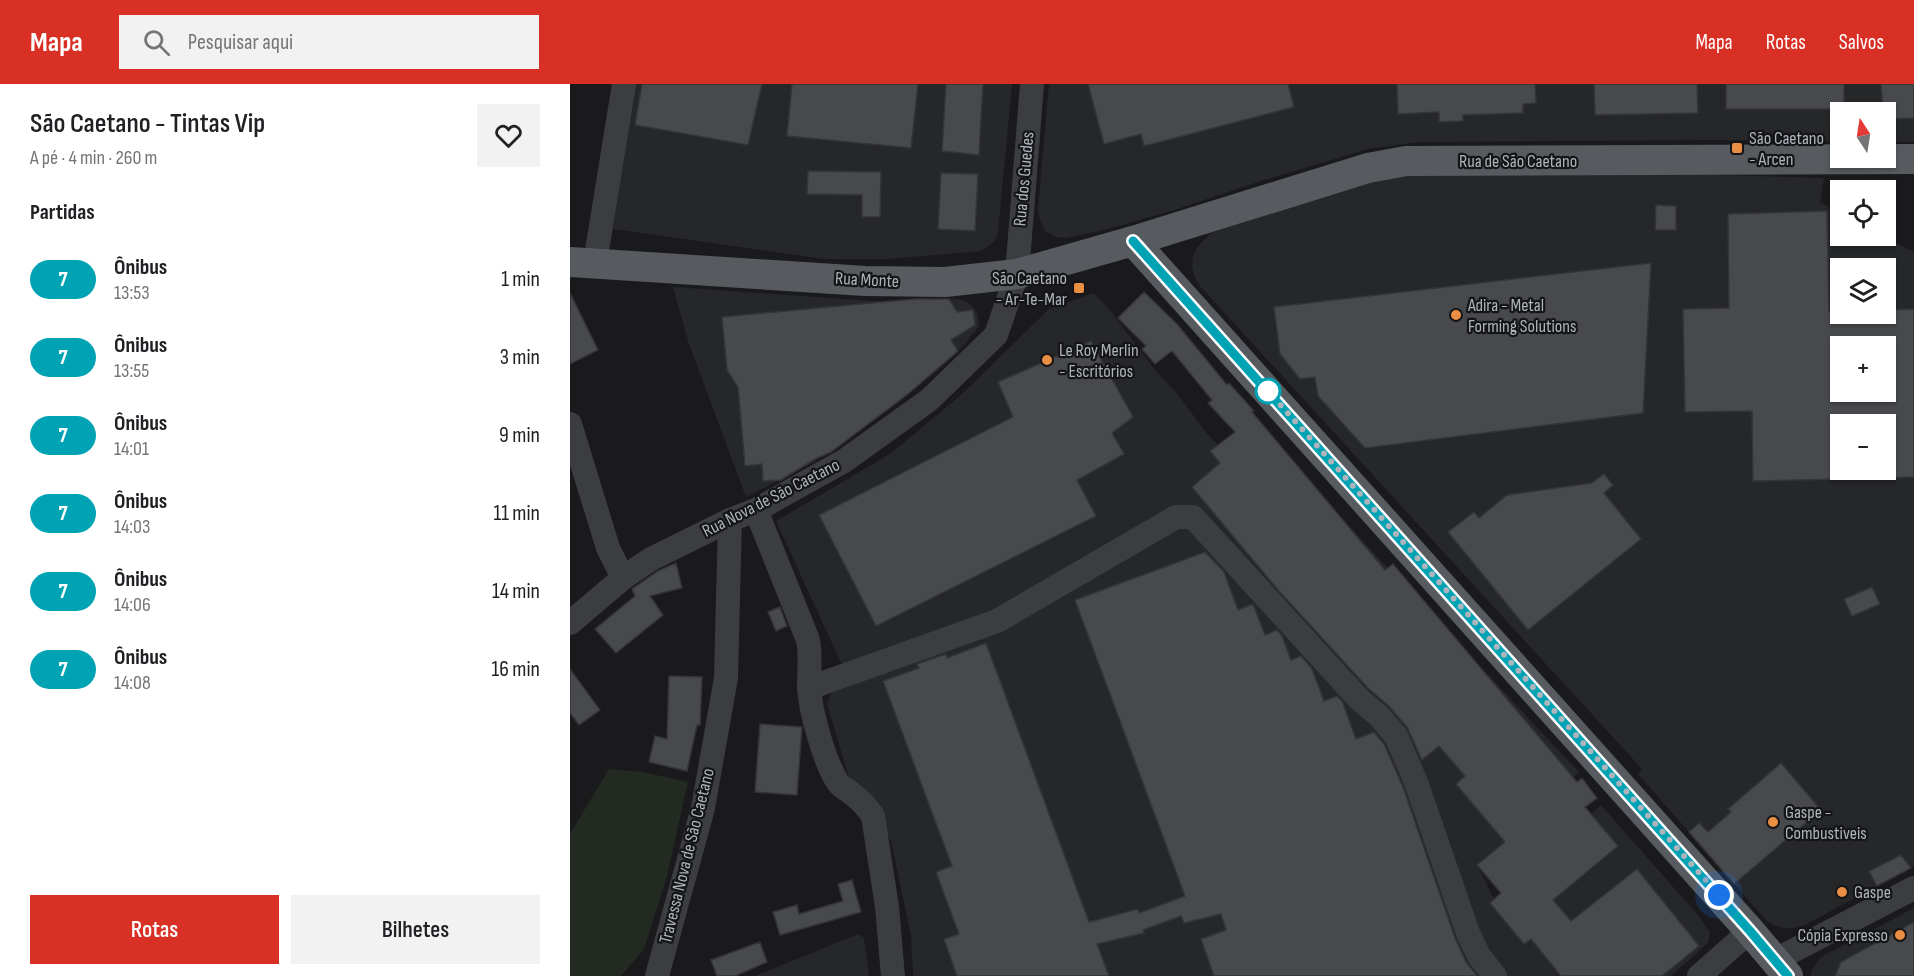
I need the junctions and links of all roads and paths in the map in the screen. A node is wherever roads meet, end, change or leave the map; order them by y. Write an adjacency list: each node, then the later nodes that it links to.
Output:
1 (624, 84): 5 (street)
2 (1032, 84): 6 (street, Rua dos Guedes)
3 (1914, 159): 4 (main road, Rua de São Caetano)
4 (1133, 241): 6 (main road, Rua Monte); 14 (main road)
5 (583, 263): 6 (main road, Rua Monte)
6 (1017, 274): 8 (street, Rua Nova de São Caetano)
7 (570, 424): 10 (street)
8 (756, 510): 9 (street, Rua Nova de São Caetano); 12 (street)
9 (730, 520): 10 (street, Rua Nova de São Caetano); 16 (street, Travessa Nova de São Caetano)
10 (623, 578): 11 (street, Rua Nova de São Caetano)
11 (570, 623)
12 (809, 688): 17 (street); 18 (street)
13 (1914, 888): 15 (street)
14 (1750, 931): 15 (main road); 19 (street)
15 (1782, 968)
16 (657, 976)
17 (893, 976)
18 (1496, 976)
19 (1699, 976)

